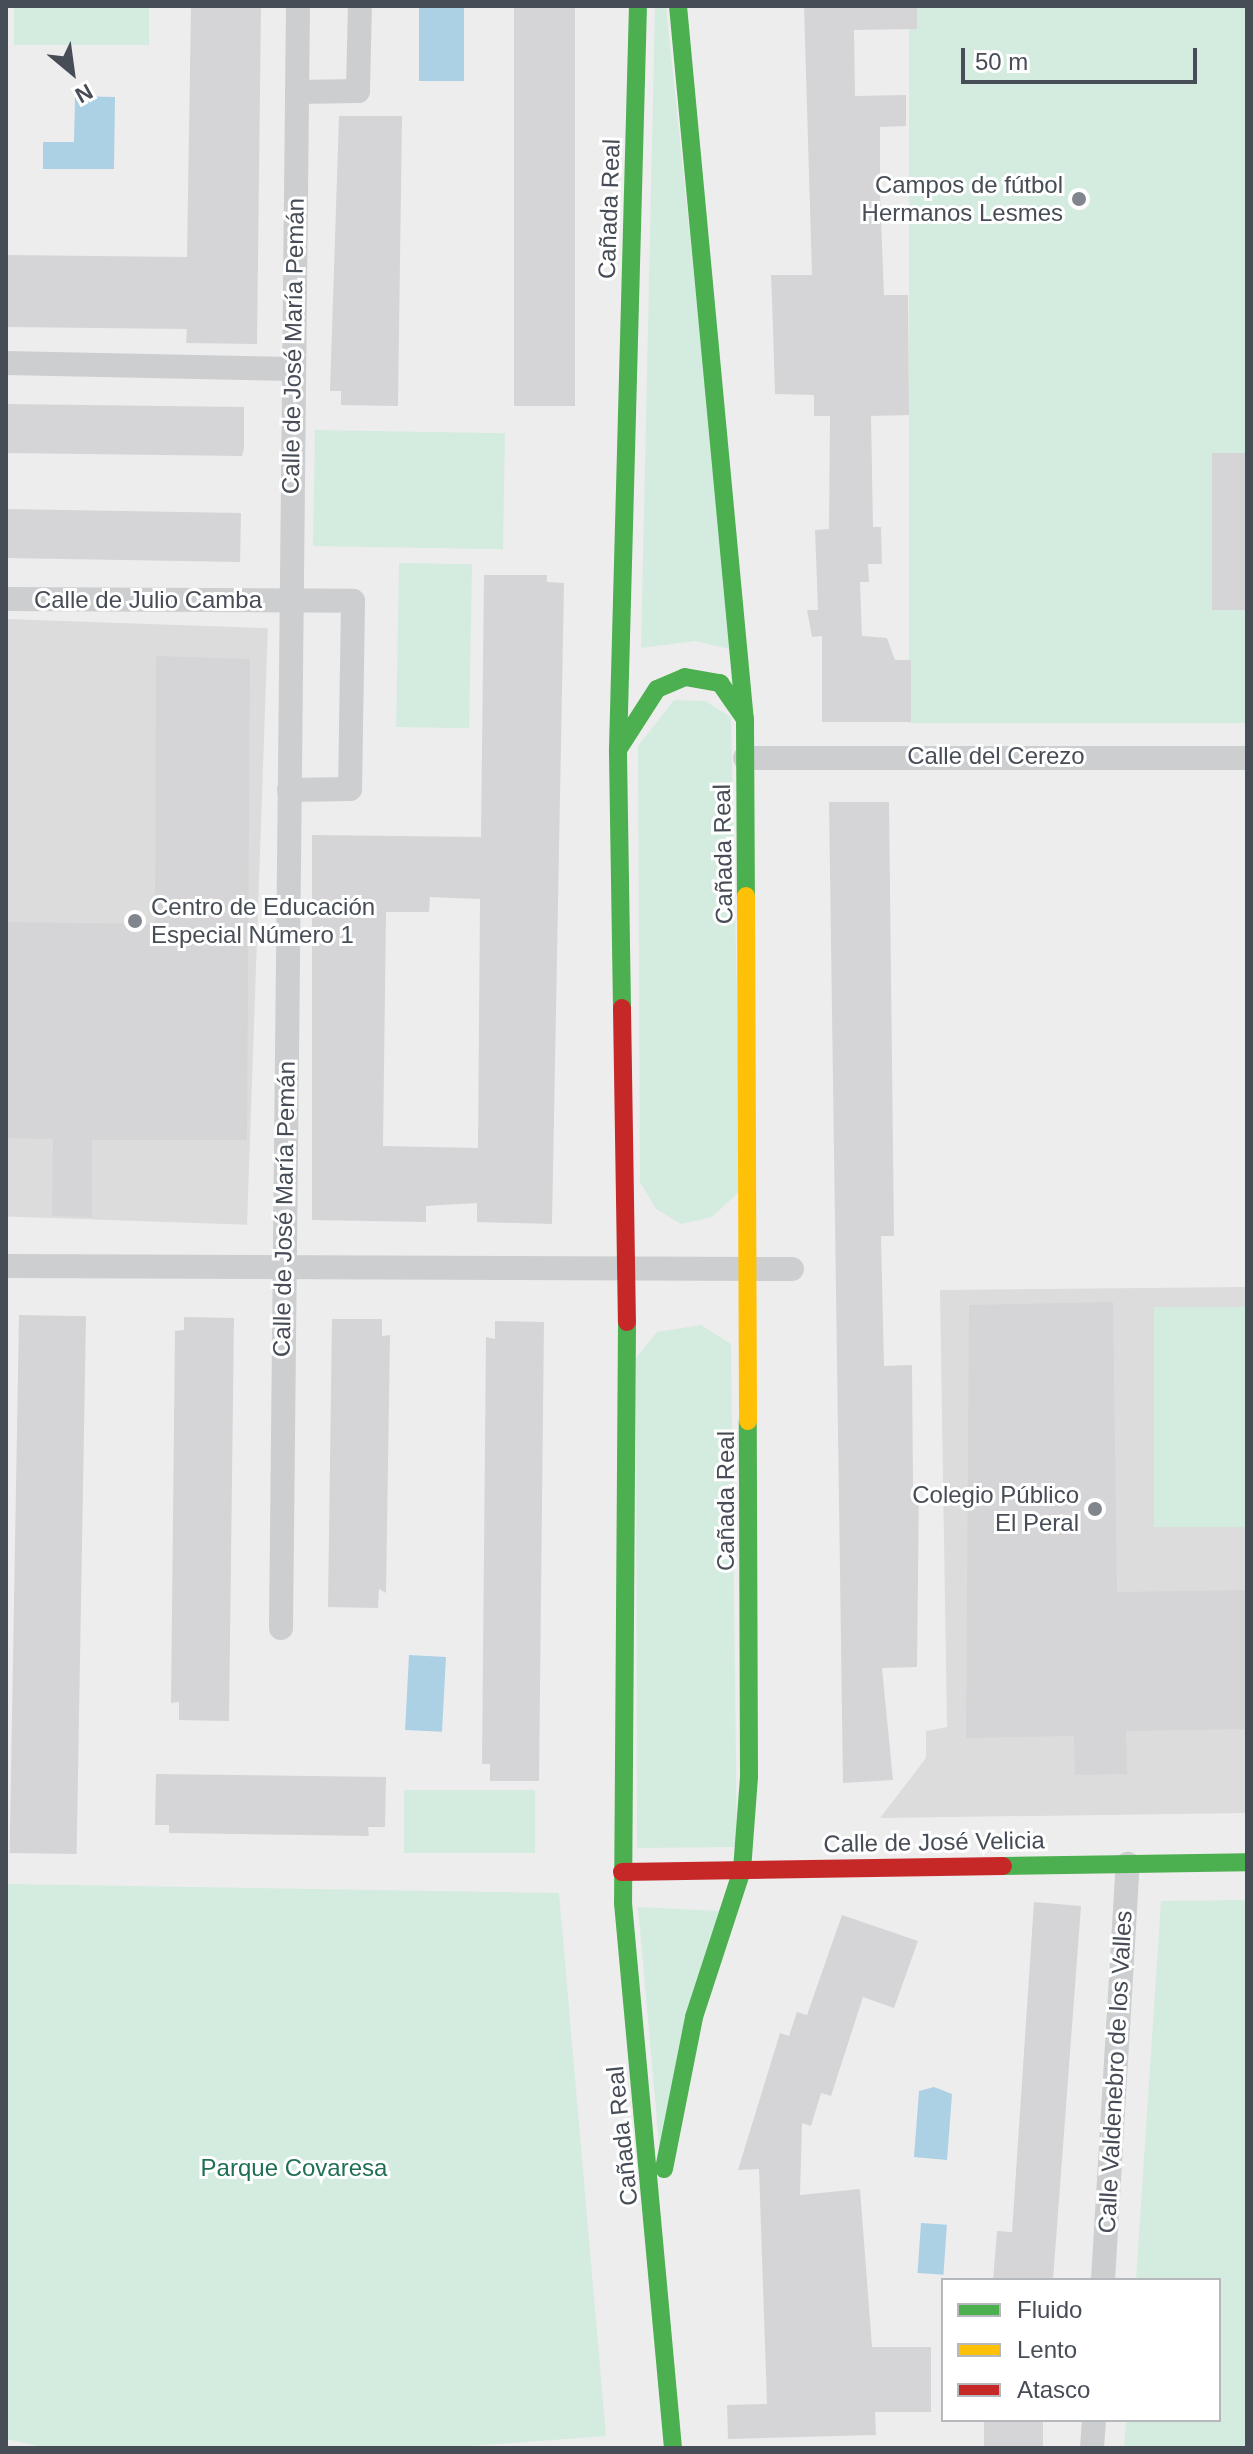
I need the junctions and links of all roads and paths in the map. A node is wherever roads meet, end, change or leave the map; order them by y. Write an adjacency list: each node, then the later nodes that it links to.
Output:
1 (298, 6): 5 (street, Calle de José María Pemán)
2 (360, 6): 5 (street)
3 (638, 6): 11 (street, Cañada Real)
4 (678, 6): 10 (street, Cañada Real)
5 (297, 92): 7 (street, Calle de José María Pemán)
6 (6, 363): 7 (street)
7 (293, 369): 9 (street, Calle de José María Pemán)
8 (6, 599): 9 (street, Calle de Julio Camba)
9 (290, 600): 14 (street, Calle de José María Pemán); 14 (street)
10 (745, 721): 11 (street); 12 (street, Cañada Real)
11 (618, 749): 19 (street, Cañada Real)
12 (745, 758): 13 (street, Calle del Cerezo); 18 (street, Cañada Real)
13 (1247, 758)
14 (289, 790): 16 (street, Calle de José María Pemán)
15 (6, 1266): 16 (street)
16 (283, 1267): 19 (street); 20 (street, Calle de José María Pemán)
17 (792, 1269): 18 (street)
18 (752, 1270): 19 (street); 23 (street, Cañada Real)
19 (627, 1272): 24 (street, Cañada Real)
20 (281, 1628)
21 (1247, 1862): 22 (street, Calle de José Velicia)
22 (1128, 1864): 23 (street, Calle de José Velicia); 26 (street, Calle Valdenebro de los Valles)
23 (742, 1870): 24 (street, Calle de José Velicia); 25 (street, Cañada Real)
24 (622, 1872): 25 (street, Cañada Real)
25 (661, 2271): 28 (street, Cañada Real)
26 (1103, 2278)
27 (1094, 2422): 29 (street)
28 (673, 2448)
29 (1092, 2448)

